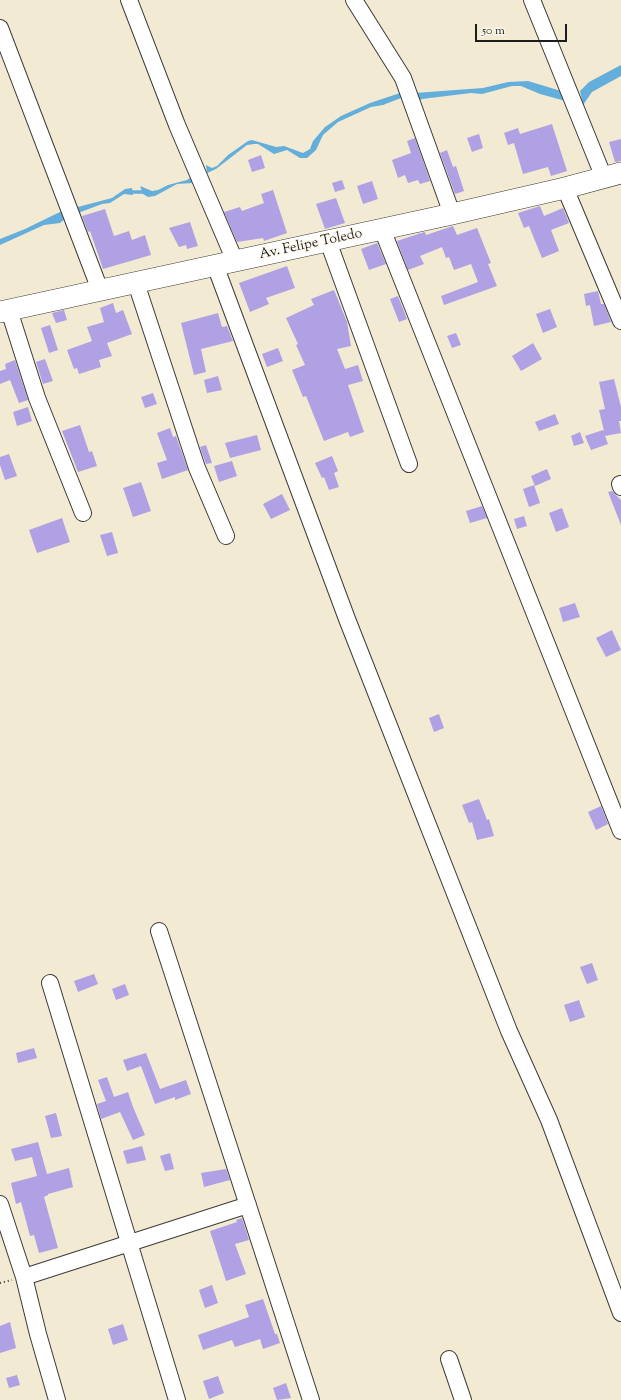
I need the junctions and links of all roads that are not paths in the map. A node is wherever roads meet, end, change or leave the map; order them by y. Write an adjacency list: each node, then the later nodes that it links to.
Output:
1 (129, 0): 10 (street)
2 (354, 0): 7 (street)
3 (532, 0): 5 (street)
4 (0, 28): 13 (street)
5 (612, 176): 6 (main road, Av. Felipe Toledo)
6 (565, 188): 7 (main road, Av. Felipe Toledo); 15 (street)
7 (452, 214): 8 (main road, Av. Felipe Toledo)
8 (382, 229): 9 (main road, Av. Felipe Toledo); 19 (street)
9 (328, 241): 10 (main road, Av. Felipe Toledo); 16 (street)
10 (235, 261): 11 (main road, Av. Felipe Toledo)
11 (215, 265): 12 (main road, Av. Felipe Toledo); 26 (street)
12 (136, 282): 13 (main road, Av. Felipe Toledo); 18 (street)
13 (100, 290): 14 (main road, Av. Felipe Toledo)
14 (4, 311): 17 (street)
15 (621, 321)
16 (409, 464)
17 (82, 513)
18 (226, 536)
19 (621, 831)
20 (159, 931): 23 (street)
21 (50, 983): 24 (street)
22 (0, 1204): 25 (street)
23 (248, 1205): 24 (street); 30 (street)
24 (129, 1243): 25 (street); 29 (street)
25 (24, 1276): 28 (street)
26 (621, 1313)
27 (448, 1359): 31 (street)
28 (57, 1400)
29 (177, 1400)
30 (311, 1400)
31 (463, 1400)

